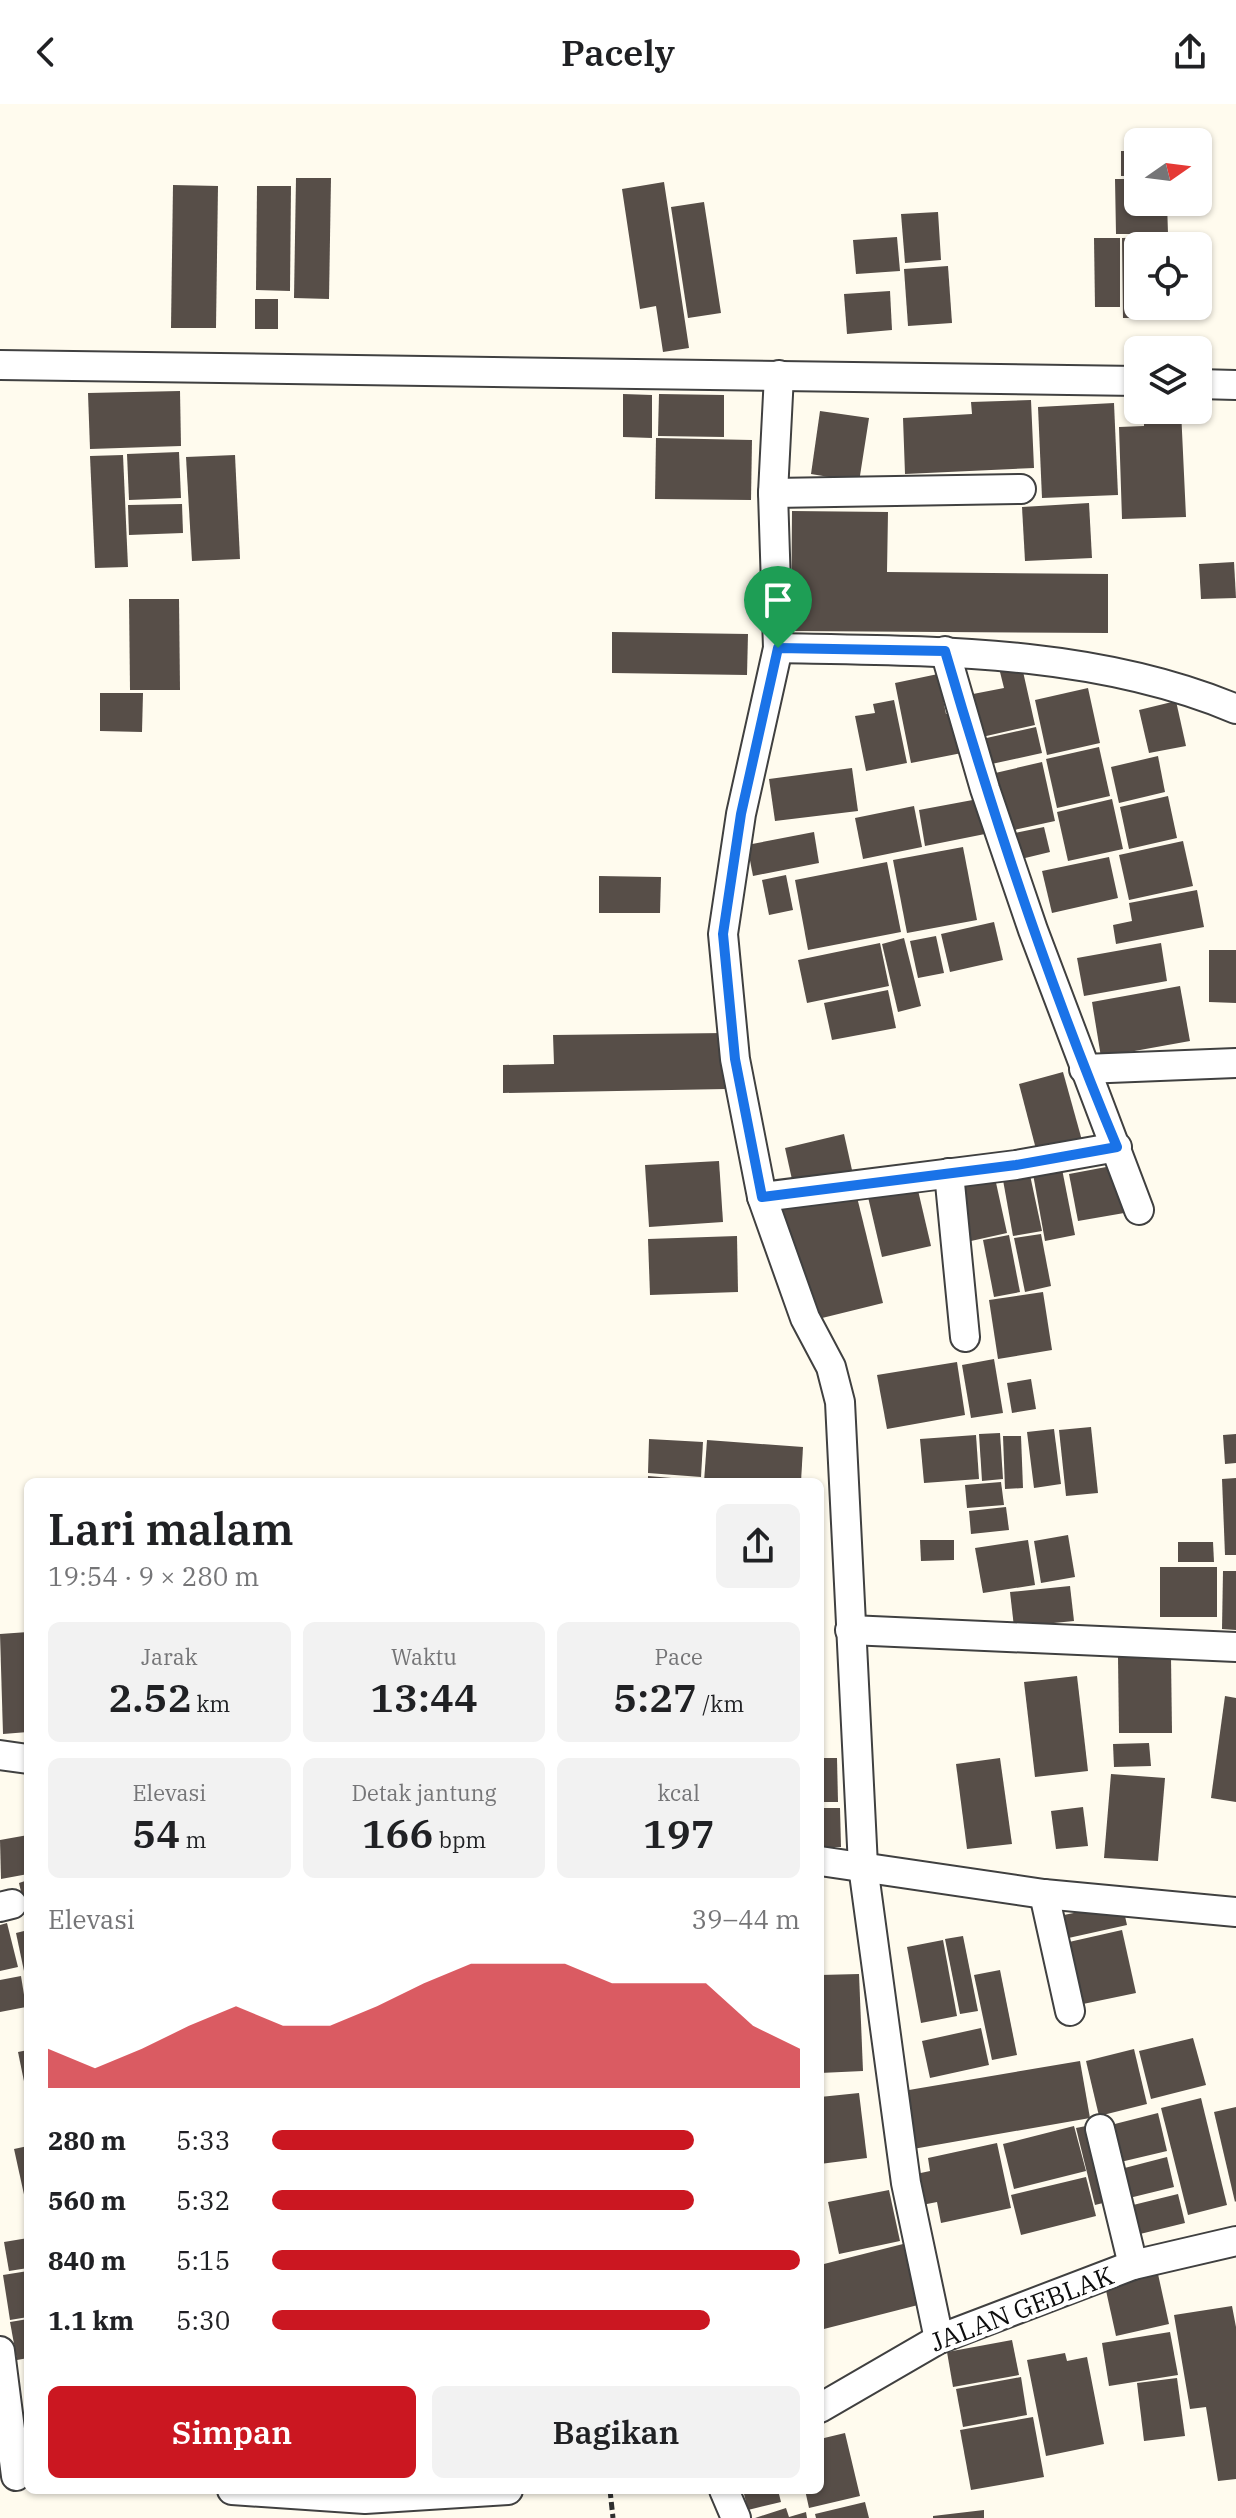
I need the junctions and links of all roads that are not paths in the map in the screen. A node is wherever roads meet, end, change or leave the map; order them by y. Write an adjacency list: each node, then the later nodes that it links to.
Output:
1 (0, 365): 2 (street)
2 (779, 375): 3 (street); 7 (street)
3 (1124, 381)
4 (1212, 384): 5 (street)
5 (1236, 385)
6 (1021, 489): 7 (street)
7 (773, 493): 8 (street)
8 (778, 648): 9 (street); 15 (street)
9 (945, 651): 10 (street); 12 (street)
10 (1236, 709)
11 (1236, 1063): 12 (street)
12 (1084, 1069): 13 (street)
13 (1117, 1147): 14 (street); 16 (street)
14 (949, 1173): 15 (street); 17 (street)
15 (762, 1197): 18 (street)
16 (1139, 1210)
17 (965, 1337)
18 (850, 1630): 19 (street); 23 (street)
19 (1236, 1647)
20 (0, 1755): 21 (street)
21 (24, 1758)
22 (824, 1861): 23 (street)
23 (863, 1866): 24 (street); 30 (street)
24 (1044, 1894): 25 (street); 26 (street)
25 (1236, 1912)
26 (1070, 2011)
27 (1100, 2129): 29 (street)
28 (1236, 2241): 29 (street, JALAN GEBLAK)
29 (1133, 2265): 30 (street, JALAN GEBLAK)
30 (939, 2339): 32 (street, JALAN GEBLAK)
31 (0, 2351): 33 (street)
32 (824, 2406)
33 (15, 2476)
34 (726, 2494): 35 (street)
35 (736, 2518)

